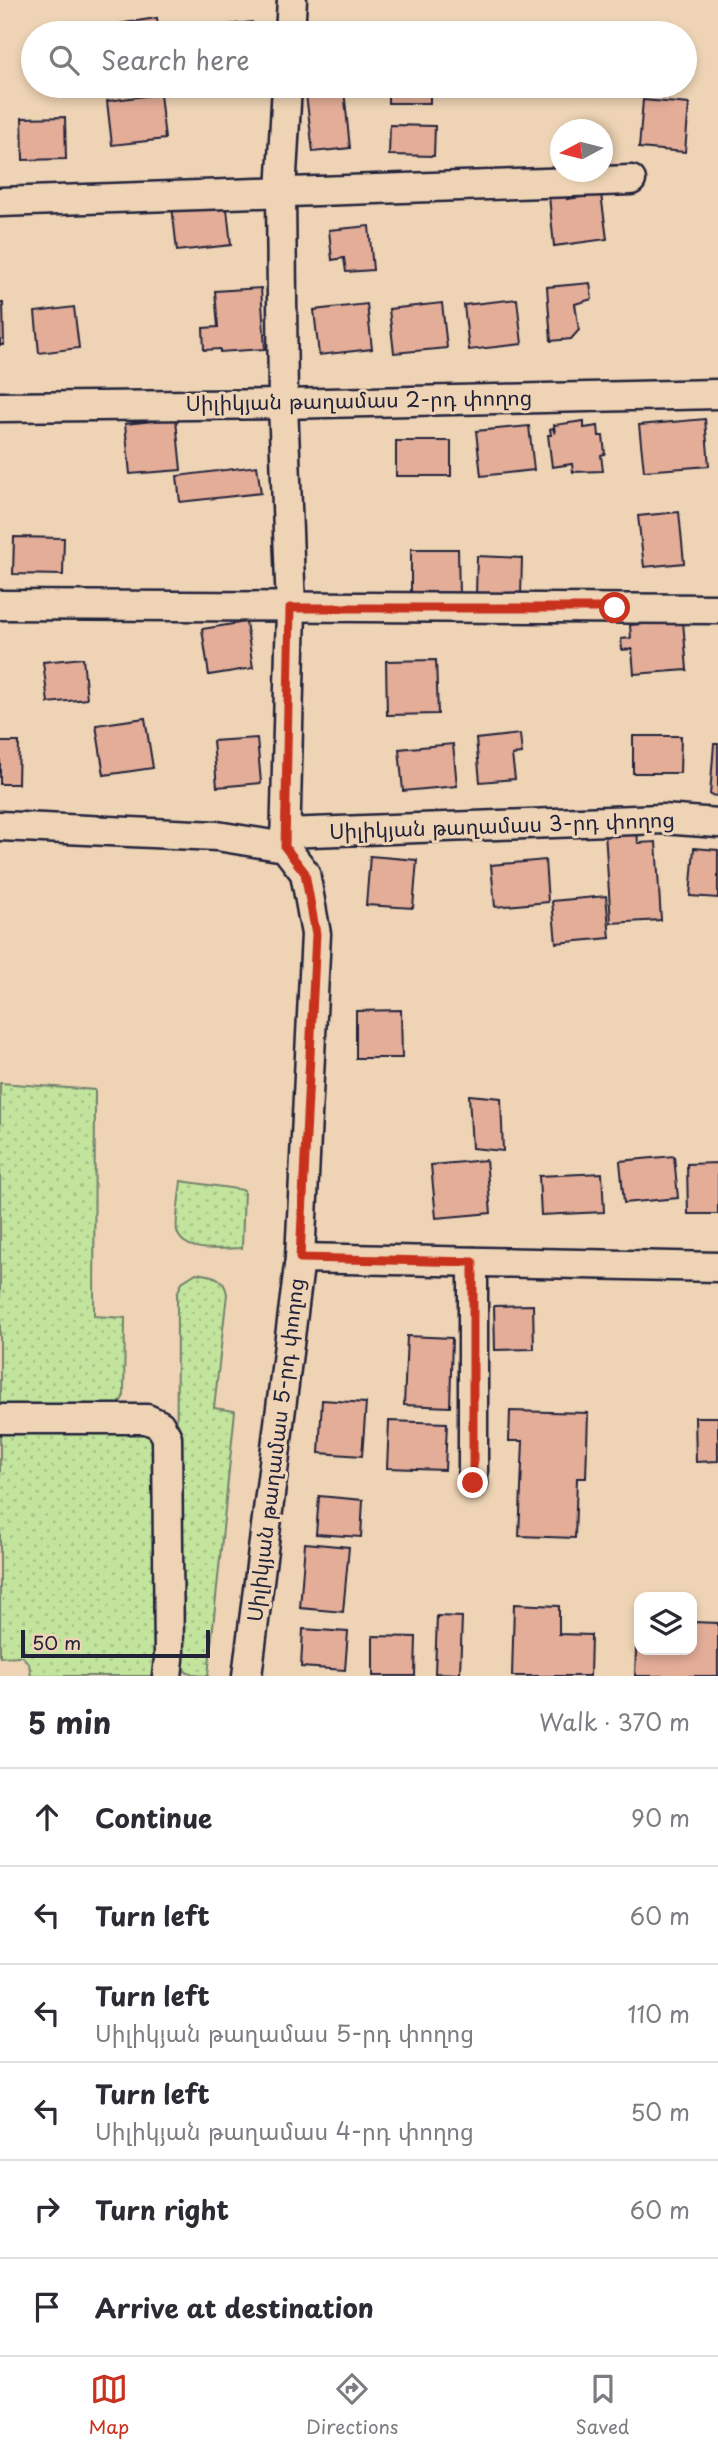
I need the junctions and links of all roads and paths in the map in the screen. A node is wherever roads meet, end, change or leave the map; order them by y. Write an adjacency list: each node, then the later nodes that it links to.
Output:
1 (292, 0): 2 (street)
2 (291, 21)
3 (286, 98): 5 (street)
4 (631, 180): 5 (street)
5 (281, 192): 6 (street); 8 (street)
6 (0, 202)
7 (718, 394): 8 (street, Սիլիկյան թաղամաս 2-րդ փողոց)
8 (283, 404): 9 (street, Սիլիկյան թաղամաս 2-րդ փողոց); 11 (street)
9 (0, 407)
10 (0, 606): 11 (street)
11 (290, 608): 12 (street); 15 (street)
12 (718, 609)
13 (718, 823): 15 (street, Սիլիկյան թաղամաս 3-րդ փողոց)
14 (0, 827): 15 (street)
15 (285, 840): 16 (street, Սիլիկյան թաղամաս 5-րդ փողոց)
16 (300, 1258): 17 (street); 22 (street, Սիլիկյան թաղամաս 5-րդ փողոց)
17 (473, 1262): 18 (street); 20 (street)
18 (718, 1267)
19 (0, 1419): 21 (street)
20 (473, 1483)
21 (167, 1676)
22 (247, 1676)

